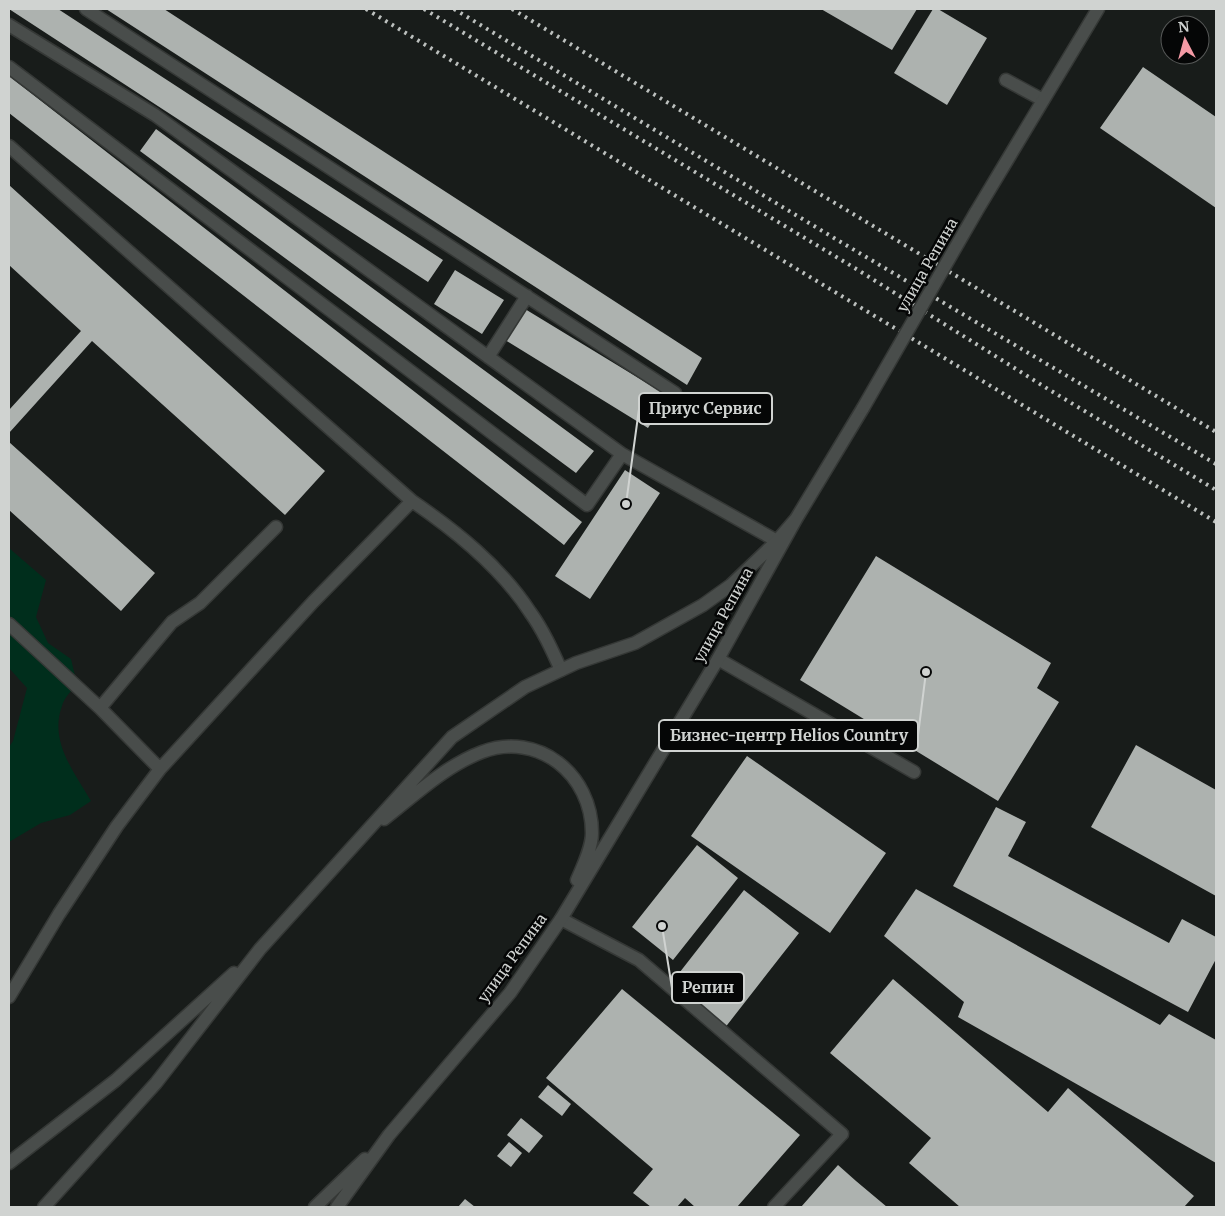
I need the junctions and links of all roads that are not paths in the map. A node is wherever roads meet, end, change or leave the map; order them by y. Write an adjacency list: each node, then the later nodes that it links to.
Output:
1 (86, 9): 8 (street)
2 (1098, 9): 6 (street, улица Репина)
3 (9, 24): 9 (street)
4 (9, 67): 11 (street)
5 (1006, 80): 6 (street)
6 (1043, 100): 13 (street, улица Репина, bridge)
7 (9, 146): 12 (street)
8 (527, 296): 9 (street); 10 (street)
9 (488, 357): 11 (street)
10 (675, 393)
11 (622, 454): 15 (street)
12 (412, 501): 18 (street); 20 (street)
13 (796, 519): 15 (street); 17 (street, улица Репина)
14 (276, 527): 19 (street)
15 (777, 541): 18 (street)
16 (9, 624): 19 (street)
17 (718, 658): 21 (street); 23 (street, улица Репина)
18 (561, 670): 22 (street)
19 (100, 708): 20 (street)
20 (160, 769): 26 (street)
21 (914, 772)
22 (354, 842): 23 (street); 25 (street)
23 (568, 906): 24 (street, улица Репина)
24 (561, 919): 27 (street, улица Репина); 32 (street)
25 (260, 949): 28 (street); 29 (street)
26 (9, 998)
27 (389, 1135): 30 (street); 31 (street, улица Репина)
28 (9, 1163)
29 (44, 1207)
30 (314, 1207)
31 (337, 1207)
32 (774, 1207)

